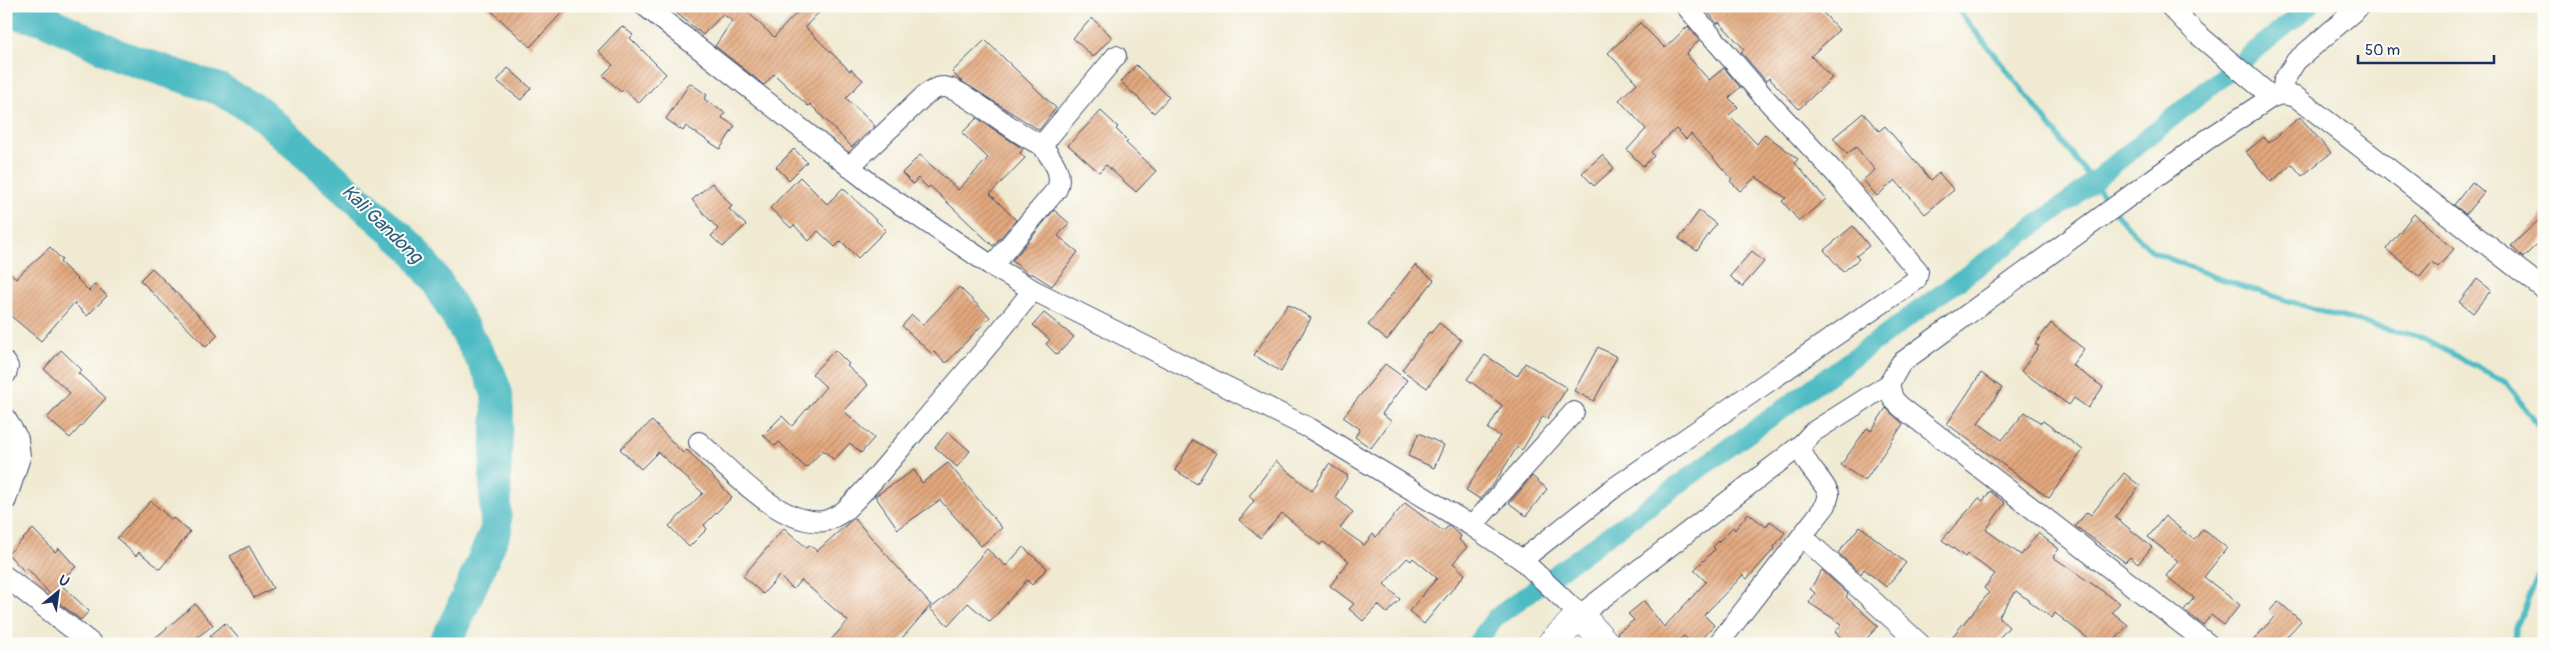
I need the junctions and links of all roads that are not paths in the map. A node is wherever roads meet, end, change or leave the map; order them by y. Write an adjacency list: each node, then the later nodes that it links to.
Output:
1 (646, 6): 8 (street)
2 (1686, 6): 22 (street)
3 (2170, 6): 6 (street)
4 (2360, 6): 6 (street)
5 (1116, 56): 7 (street)
6 (2277, 96): 11 (street); 14 (street)
7 (1042, 145): 8 (street); 9 (street)
8 (849, 167): 9 (street)
9 (992, 266): 10 (street)
10 (1034, 290): 17 (street); 20 (street)
11 (2544, 290)
12 (6, 363): 13 (street)
13 (6, 374)
14 (1889, 384): 18 (street); 30 (street)
15 (1574, 412): 20 (street)
16 (6, 419): 19 (street)
17 (699, 442)
18 (1801, 446): 21 (street); 24 (street)
19 (6, 500)
20 (1472, 526): 22 (street)
21 (1802, 536): 28 (street); 29 (street)
22 (1528, 566): 24 (street)
23 (6, 576): 25 (street)
24 (1573, 608): 26 (street); 27 (street)
25 (92, 644)
26 (1551, 644)
27 (1606, 644)
28 (1718, 644)
29 (1920, 644)
30 (2208, 644)

